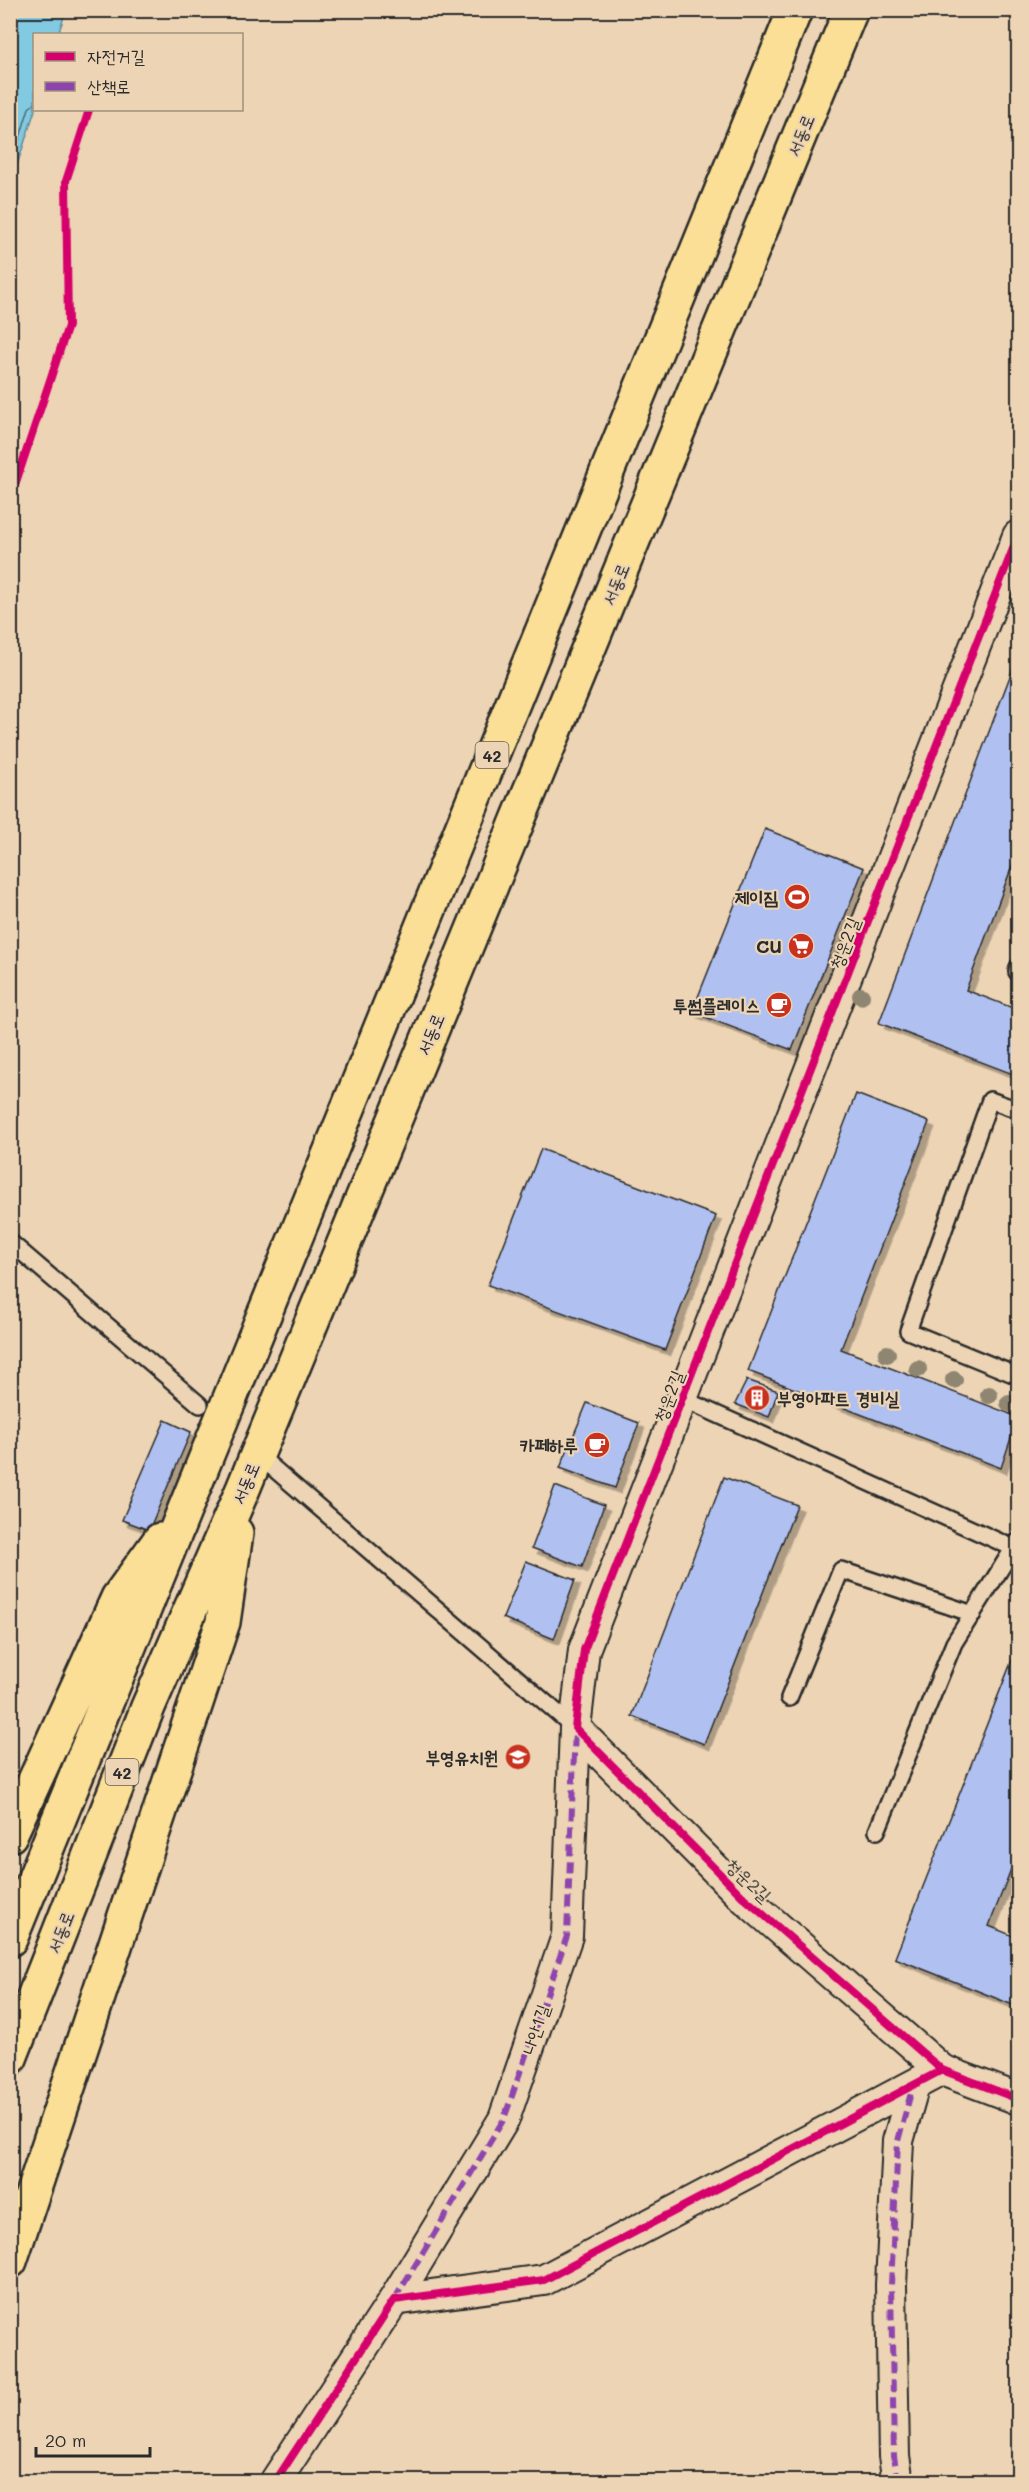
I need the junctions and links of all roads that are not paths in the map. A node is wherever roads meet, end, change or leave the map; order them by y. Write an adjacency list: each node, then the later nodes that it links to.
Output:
1 (795, 10): 12 (main road, 42)
2 (851, 10): 11 (main road, 서동로 / 42)
3 (1018, 536): 4 (street, 청운2길)
4 (1012, 569): 8 (street, 청운2길)
5 (1018, 1110): 7 (lane)
6 (10, 1242): 9 (lane)
7 (1018, 1376)
8 (683, 1400): 13 (lane); 16 (street, 청운2길)
9 (200, 1405)
10 (265, 1461): 16 (lane)
11 (243, 1489): 20 (main road, 서동로 / 42); 24 (main road)
12 (189, 1499): 18 (main road); 19 (main road, 42)
13 (1017, 1547): 14 (lane)
14 (973, 1614): 15 (lane); 17 (lane)
15 (789, 1698)
16 (575, 1728): 21 (street, 청운2길); 25 (street, 나안1길)
17 (877, 1831)
18 (10, 1835)
19 (10, 1939)
20 (10, 2058)
21 (942, 2070): 22 (street); 23 (street, 청운2길)
22 (914, 2085): 25 (street); 27 (street)
23 (1018, 2099)
24 (10, 2261)
25 (394, 2300): 26 (street, 나안1길)
26 (275, 2481)
27 (898, 2481)

